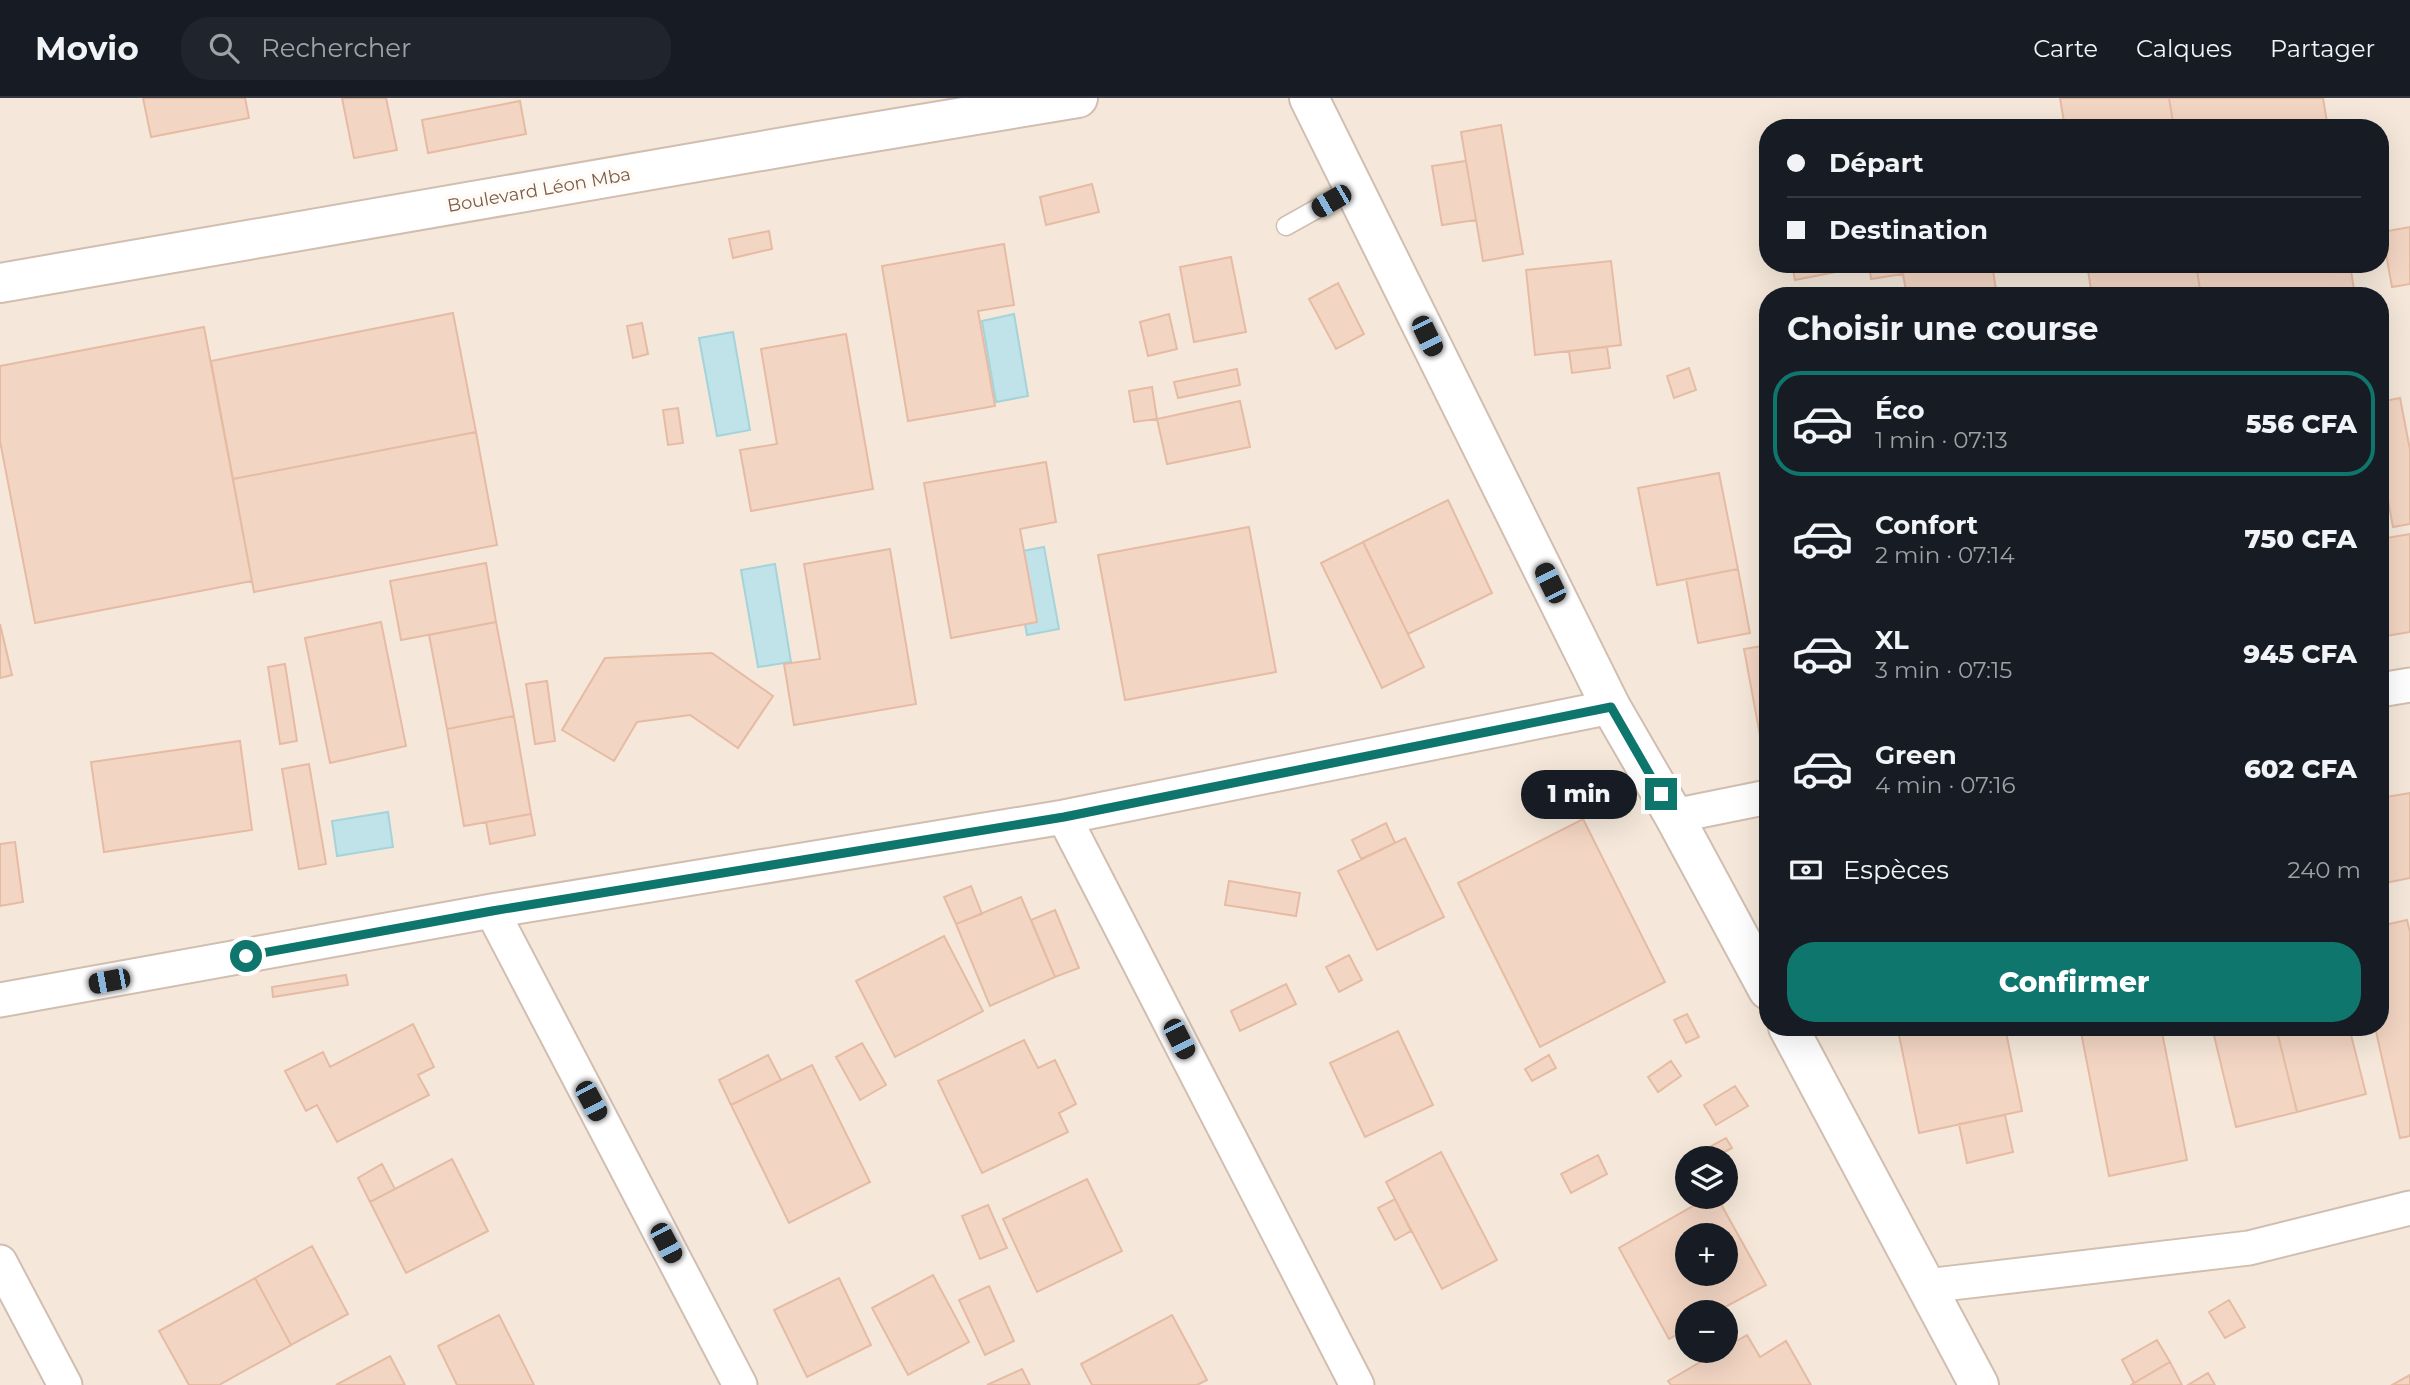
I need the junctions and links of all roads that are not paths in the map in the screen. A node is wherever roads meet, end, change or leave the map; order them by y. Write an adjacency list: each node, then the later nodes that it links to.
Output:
1 (1078, 98): 5 (street, Boulevard Léon Mba)
2 (1309, 98): 3 (street)
3 (1354, 188): 4 (lane); 8 (street)
4 (1286, 226)
5 (0, 284)
6 (2410, 685): 7 (street)
7 (2389, 688)
8 (1611, 707): 10 (street); 11 (street)
9 (1759, 799): 10 (street)
10 (1674, 816): 13 (street)
11 (1064, 817): 12 (street); 21 (street)
12 (492, 911): 14 (street); 20 (street)
13 (1759, 973)
14 (0, 1000)
15 (1793, 1036): 18 (street)
16 (2410, 1208): 18 (street)
17 (0, 1262): 19 (street)
18 (1926, 1286): 22 (street)
19 (65, 1385)
20 (740, 1385)
21 (1357, 1385)
22 (1979, 1385)

